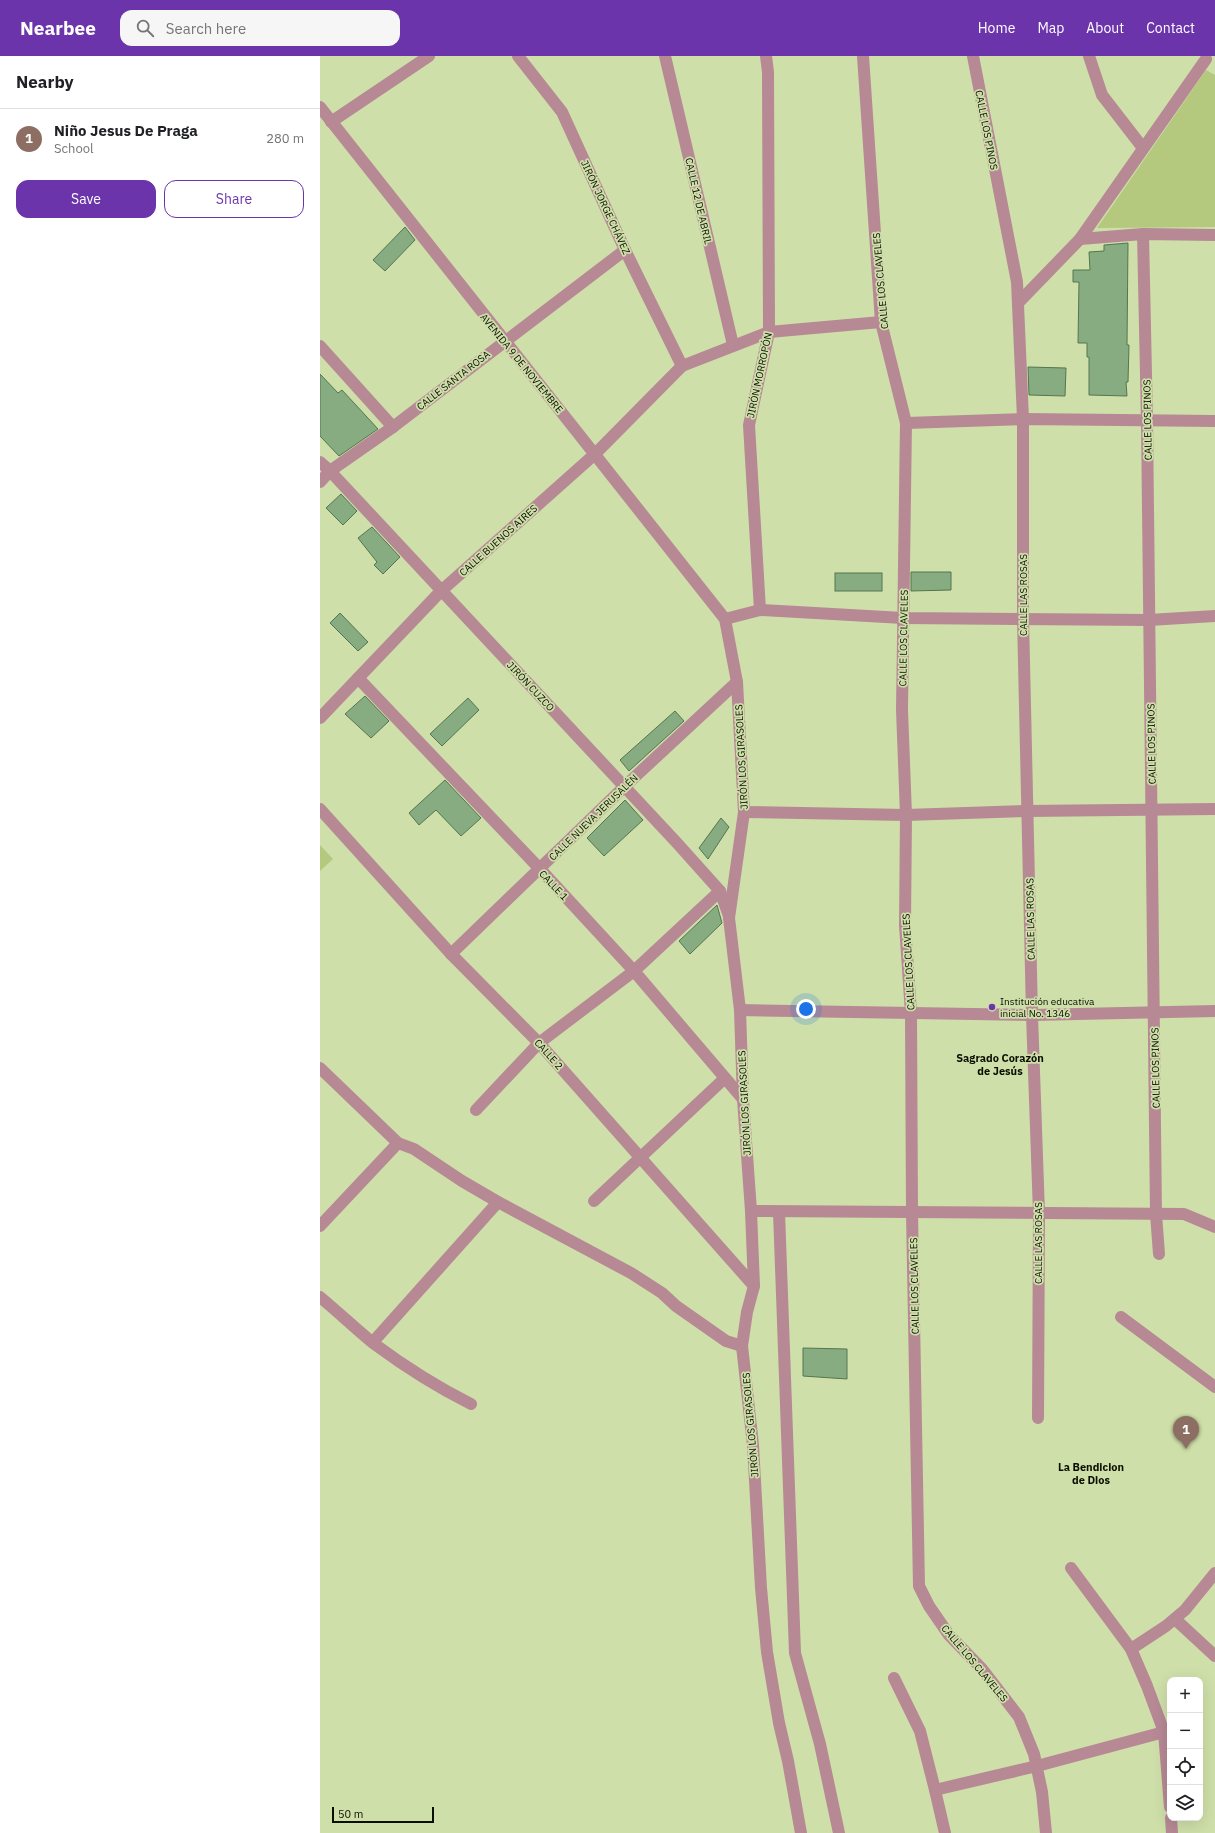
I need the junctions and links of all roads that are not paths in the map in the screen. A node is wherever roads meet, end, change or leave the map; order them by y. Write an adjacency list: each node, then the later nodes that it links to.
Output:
1 (429, 56): 10 (street)
2 (518, 56): 15 (street, JIRÓN JORGE CHÁVEZ)
3 (665, 56): 21 (street, CALLE 12 DE ABRIL)
4 (766, 56): 18 (street, JIRÓN MORROPÓN)
5 (863, 56): 17 (street, CALLE LOS CLAVELES)
6 (973, 56): 16 (street, CALLE LOS PINOS)
7 (1089, 56): 11 (street)
8 (1207, 60): 11 (street)
9 (320, 107): 10 (street, AVENIDA 9 DE NOVIEMBRE)
10 (331, 122): 19 (street, AVENIDA 9 DE NOVIEMBRE)
11 (1143, 148): 14 (street)
12 (1143, 234): 13 (street); 14 (street); 24 (street, CALLE LOS PINOS)
13 (1215, 234)
14 (1080, 239): 16 (street)
15 (625, 250): 19 (street, CALLE SANTA ROSA); 22 (street, JIRÓN JORGE CHÁVEZ)
16 (1018, 303): 23 (street, CALLE LOS PINOS)
17 (881, 322): 18 (street); 26 (street, CALLE LOS CLAVELES)
18 (769, 332): 21 (street); 33 (street, JIRÓN MORROPÓN)
19 (504, 341): 27 (street, CALLE SANTA ROSA); 28 (street, AVENIDA 9 DE NOVIEMBRE)
20 (320, 346): 27 (street)
21 (733, 346): 22 (street)
22 (682, 366): 28 (street, CALLE BUENOS AIRES)
23 (1023, 419): 24 (street); 26 (street); 36 (street, CALLE LAS ROSAS)
24 (1147, 420): 25 (street); 38 (street, CALLE LOS PINOS)
25 (1215, 421)
26 (906, 423): 35 (street, CALLE LOS CLAVELES)
27 (393, 427): 30 (street, CALLE SANTA ROSA)
28 (595, 454): 32 (street, CALLE BUENOS AIRES); 37 (street, AVENIDA 9 DE NOVIEMBRE)
29 (320, 462): 30 (street, JIRÓN CUZCO)
30 (330, 471): 31 (street, CALLE SANTA ROSA); 32 (street, JIRÓN CUZCO)
31 (320, 482)
32 (441, 591): 39 (street, CALLE BUENOS AIRES); 42 (street, JIRÓN CUZCO)
33 (760, 610): 35 (street); 37 (street)
34 (1215, 616): 38 (street)
35 (903, 618): 36 (street); 48 (street, CALLE LOS CLAVELES)
36 (1023, 618): 38 (street); 46 (street, CALLE LAS ROSAS)
37 (725, 619): 40 (street, JIRÓN LOS GIRASOLES)
38 (1149, 620): 44 (street, CALLE LOS PINOS)
39 (358, 678): 41 (street, CALLE BUENOS AIRES); 49 (street, CALLE 1)
40 (737, 682): 42 (street, CALLE NUEVA JERUSALÉN); 47 (street, JIRÓN LOS GIRASOLES)
41 (320, 718)
42 (625, 786): 49 (street, CALLE NUEVA JERUSALÉN); 50 (street, JIRÓN CUZCO)
43 (320, 809): 52 (street, CALLE 2)
44 (1152, 809): 45 (street); 46 (street); 56 (street, CALLE LOS PINOS)
45 (1215, 809)
46 (1028, 811): 48 (street); 58 (street, CALLE LAS ROSAS)
47 (744, 812): 48 (street); 51 (street, JIRÓN LOS GIRASOLES)
48 (906, 815): 57 (street, CALLE LOS CLAVELES)
49 (540, 869): 52 (street, CALLE NUEVA JERUSALÉN); 53 (street, CALLE 1)
50 (720, 891): 51 (street, JIRÓN CUZCO); 53 (street)
51 (729, 918): 54 (street, JIRÓN LOS GIRASOLES)
52 (451, 954): 59 (street, CALLE 2)
53 (634, 971): 59 (street); 61 (street, CALLE 1)
54 (740, 1010): 57 (street); 62 (street, JIRÓN LOS GIRASOLES)
55 (1215, 1011): 56 (street)
56 (1154, 1012): 58 (street); 72 (street, CALLE LOS PINOS)
57 (911, 1013): 58 (street); 71 (street, CALLE LOS CLAVELES)
58 (1032, 1015): 70 (street, CALLE LAS ROSAS)
59 (539, 1043): 63 (street); 65 (street, CALLE 2)
60 (323, 1076): 64 (street)
61 (725, 1078): 62 (street, CALLE 1); 65 (street)
62 (742, 1099): 68 (street, JIRÓN LOS GIRASOLES)
63 (476, 1110)
64 (398, 1143): 67 (street); 73 (street)
65 (641, 1159): 66 (street); 76 (street, CALLE 2)
66 (594, 1201)
67 (498, 1202): 79 (street); 80 (street)
68 (751, 1211): 69 (street); 76 (street, JIRÓN LOS GIRASOLES)
69 (779, 1212): 71 (street); 96 (street)
70 (1039, 1213): 71 (street); 72 (street); 83 (street, CALLE LAS ROSAS)
71 (912, 1214): 91 (street, CALLE LOS CLAVELES)
72 (1156, 1214): 74 (street); 75 (street, CALLE LOS PINOS)
73 (320, 1226)
74 (1215, 1227)
75 (1159, 1254)
76 (754, 1286): 80 (street, JIRÓN LOS GIRASOLES)
77 (320, 1297): 79 (street)
78 (1121, 1317): 81 (street)
79 (373, 1342): 82 (street)
80 (742, 1346): 95 (street, JIRÓN LOS GIRASOLES)
81 (1215, 1387)
82 (471, 1404)
83 (1038, 1418)
84 (1072, 1568): 87 (street)
85 (1215, 1573): 86 (street)
86 (1175, 1619): 87 (street); 88 (street)
87 (1131, 1649): 90 (street)
88 (1215, 1656)
89 (894, 1678): 93 (street)
90 (1164, 1732): 91 (street); 92 (street)
91 (1037, 1766): 93 (street); 98 (street, CALLE LOS CLAVELES)
92 (1168, 1785)
93 (935, 1790): 97 (street)
94 (1171, 1821): 99 (street)
95 (801, 1833)
96 (839, 1833)
97 (945, 1833)
98 (1046, 1833)
99 (1172, 1833)

